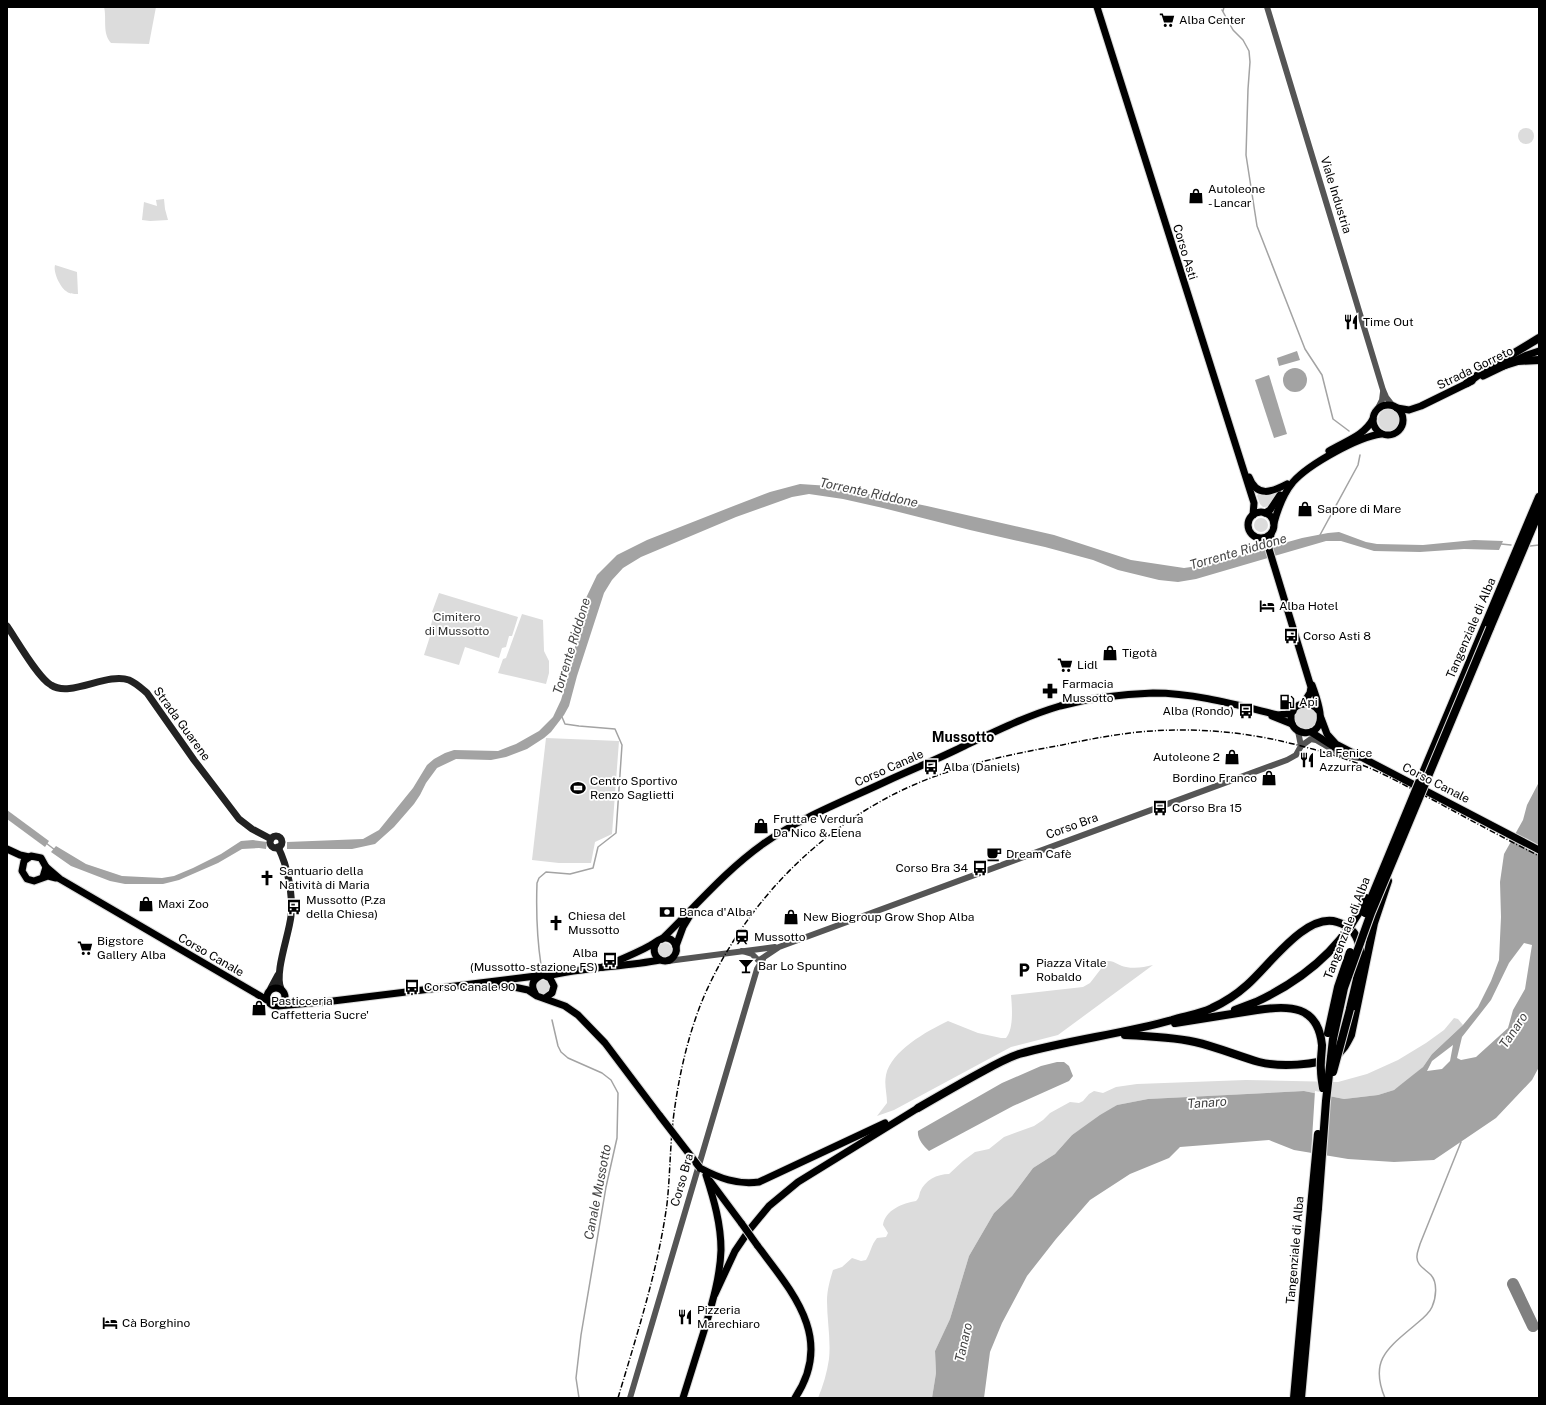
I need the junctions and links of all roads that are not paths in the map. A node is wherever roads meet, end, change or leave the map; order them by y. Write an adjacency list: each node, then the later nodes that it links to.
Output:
1 (1097, 7): 9 (main road, Corso Asti)
2 (1267, 7): 8 (street, Viale Industria)
3 (1539, 338): 7 (highway)
4 (1539, 351): 6 (main road, Strada Gorreto)
5 (1539, 360): 6 (highway)
6 (1502, 366): 7 (main road, Strada Gorreto)
7 (1467, 384): 10 (main road, Strada Gorreto)
8 (1383, 390): 11 (street, Viale Industria); 12 (street)
9 (1220, 397): 16 (main road); 18 (main road, Corso Asti)
10 (1421, 406): 11 (main road, Strada Gorreto); 14 (main road, Strada Gorreto)
11 (1395, 407): 12 (main road); 14 (main road)
12 (1377, 410): 13 (main road)
13 (1373, 419): 15 (main road); 16 (main road)
14 (1403, 424): 15 (main road)
15 (1381, 434): 22 (main road)
16 (1287, 484): 19 (main road)
17 (1539, 497): 27 (highway, Tangenziale di Alba)
18 (1254, 503): 19 (main road); 21 (main road)
19 (1264, 513): 21 (main road); 22 (main road)
20 (1539, 514): 27 (highway, Tangenziale di Alba)
21 (1253, 515): 24 (main road)
22 (1274, 524): 23 (main road)
23 (1271, 534): 24 (main road); 25 (main road)
24 (1258, 538): 25 (main road)
25 (1269, 550): 28 (main road)
26 (7, 626): 55 (main road, Strada Guarene)
27 (1487, 627): 42 (highway, Tangenziale di Alba, bridge)
28 (1306, 669): 29 (main road); 32 (main road)
29 (1302, 704): 31 (main road); 32 (main road)
30 (1257, 709): 31 (main road, Corso Canale); 33 (main road, Corso Canale); 47 (main road, Corso Canale)
31 (1293, 711): 33 (main road)
32 (1320, 714): 35 (main road); 38 (main road, Corso Canale)
33 (1292, 724): 34 (main road)
34 (1298, 731): 35 (main road); 36 (street)
35 (1311, 732): 37 (main road, Corso Canale)
36 (1301, 746): 37 (street); 50 (street, Corso Bra)
37 (1359, 758): 38 (main road, Corso Canale)
38 (1371, 763): 40 (main road, Corso Canale)
39 (9, 850): 41 (main road, Corso Canale); 43 (main road, Corso Canale)
40 (1539, 850)
41 (29, 857): 43 (main road); 44 (main road, Corso Canale)
42 (1390, 860): 69 (highway, bridge); 71 (highway, bridge); 72 (highway, Tangenziale di Alba, bridge); 73 (highway, Tangenziale di Alba, bridge)
43 (22, 864): 45 (main road, Corso Canale)
44 (46, 867): 45 (main road); 46 (main road, Corso Canale)
45 (42, 877): 46 (main road, Corso Canale)
46 (60, 879): 59 (main road, Corso Canale)
47 (695, 905): 48 (main road, Corso Canale); 49 (main road, Corso Canale)
48 (659, 940): 49 (main road); 52 (main road); 53 (main road, Corso Canale)
49 (676, 948): 51 (street); 52 (main road)
50 (759, 955): 51 (street, Corso Bra); 79 (street, Corso Bra)
51 (686, 958): 52 (street, Corso Bra)
52 (664, 960): 53 (main road, Corso Canale)
53 (603, 967): 54 (main road, Corso Canale)
54 (567, 972): 56 (main road, Corso Canale); 58 (main road)
55 (279, 973): 60 (main road); 61 (main road)
56 (544, 976): 57 (main road, Corso Canale); 58 (main road); 62 (main road)
57 (474, 984): 62 (main road, Corso Canale); 66 (main road, Corso Canale)
58 (554, 988): 64 (main road); 68 (main road)
59 (248, 989): 60 (main road, Corso Canale); 65 (main road, Corso Canale)
60 (270, 989): 61 (main road); 65 (main road)
61 (281, 989): 63 (main road)
62 (535, 994): 64 (main road)
63 (285, 996): 66 (main road, Corso Canale); 67 (main road)
64 (545, 998): 68 (main road)
65 (267, 1000): 67 (main road)
66 (311, 1003): 67 (main road, Corso Canale)
67 (278, 1006)
68 (565, 1006): 75 (main road, bridge)
69 (1256, 1006): 70 (highway); 72 (highway, bridge)
70 (1149, 1026): 71 (highway); 73 (highway, bridge)
71 (1114, 1034): 74 (highway)
72 (1323, 1088): 76 (highway, Tangenziale di Alba, bridge)
73 (1326, 1101): 76 (highway, Tangenziale di Alba, bridge)
74 (918, 1108): 75 (main road); 77 (main road)
75 (704, 1171): 77 (main road); 82 (main road, bridge)
76 (1315, 1207): 83 (highway, Tangenziale di Alba); 84 (highway, Tangenziale di Alba)
77 (715, 1294): 78 (main road)
78 (699, 1346): 80 (main road); 81 (main road)
79 (630, 1398)
80 (683, 1398)
81 (687, 1398)
82 (795, 1398)
83 (1294, 1398)
84 (1301, 1398)

